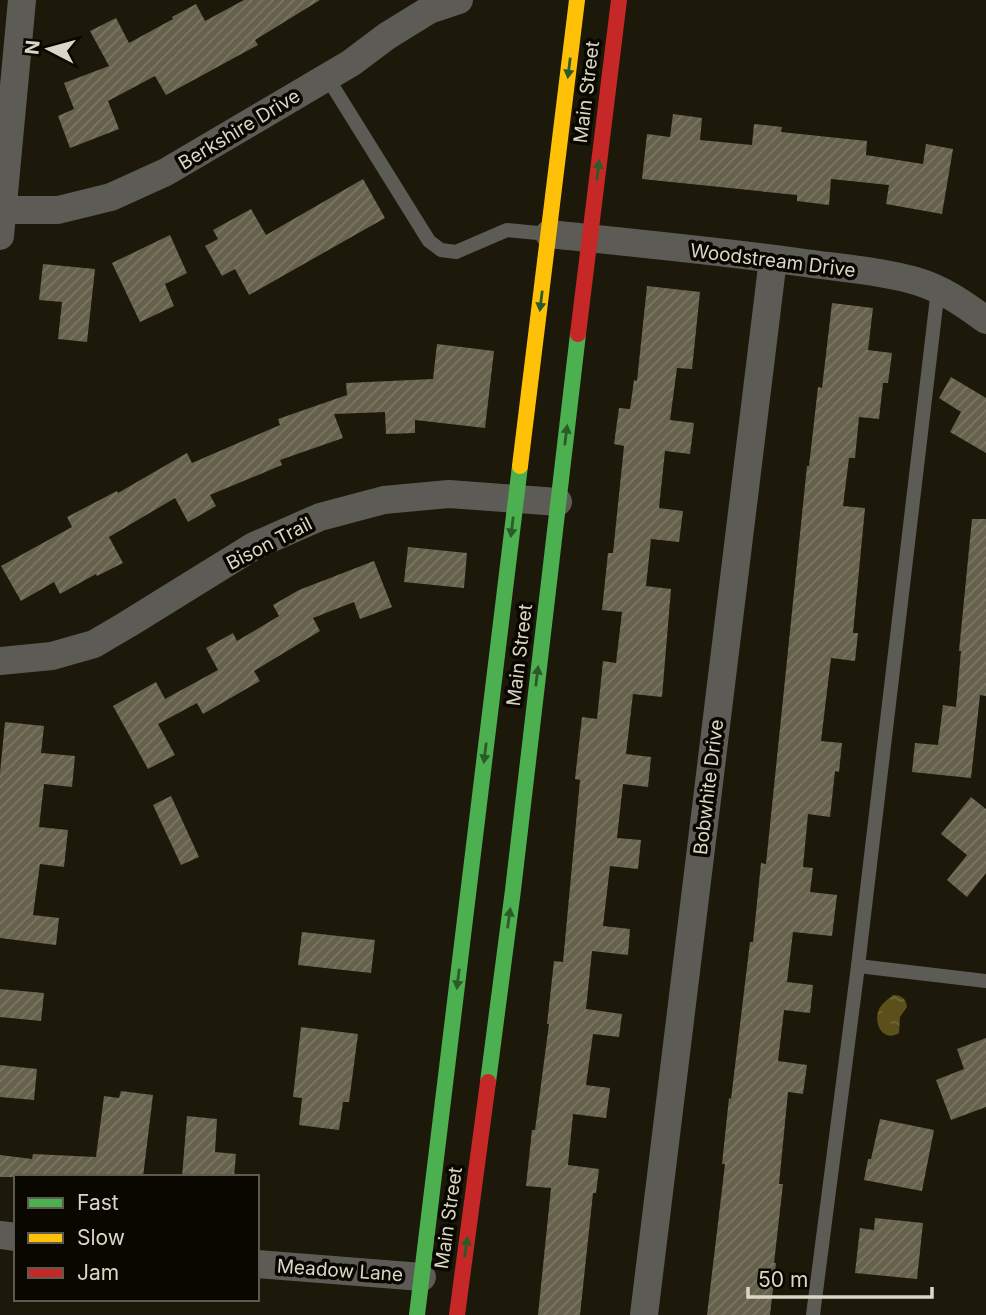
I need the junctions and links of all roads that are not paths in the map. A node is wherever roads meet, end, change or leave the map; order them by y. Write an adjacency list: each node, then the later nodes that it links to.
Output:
1 (22, 0): 6 (street)
2 (459, 0): 5 (street, Berkshire Drive)
3 (577, 0): 7 (main road, Main Street, one-way to 7)
4 (619, 0): 8 (main road, Main Street, one-way to 4)
5 (327, 77): 6 (street, Berkshire Drive); 7 (lane)
6 (1, 223)
7 (549, 234): 8 (street, Woodstream Drive); 12 (main road, Main Street, one-way to 12)
8 (589, 238): 9 (street, Woodstream Drive); 13 (main road, Main Street, one-way to 8)
9 (773, 259): 10 (street, Woodstream Drive); 21 (street, Bobwhite Drive)
10 (938, 289): 11 (street, Woodstream Drive); 15 (lane)
11 (986, 320)
12 (516, 499): 13 (street, Bison Trail); 14 (street, Bison Trail); 18 (main road, Main Street, one-way to 18)
13 (558, 502): 20 (main road, Main Street, one-way to 13)
14 (0, 661)
15 (859, 966): 16 (lane); 22 (lane)
16 (986, 981)
17 (259, 1264): 18 (street, Meadow Lane)
18 (422, 1277): 19 (main road, Main Street)
19 (417, 1315)
20 (457, 1315)
21 (643, 1315)
22 (813, 1315)

